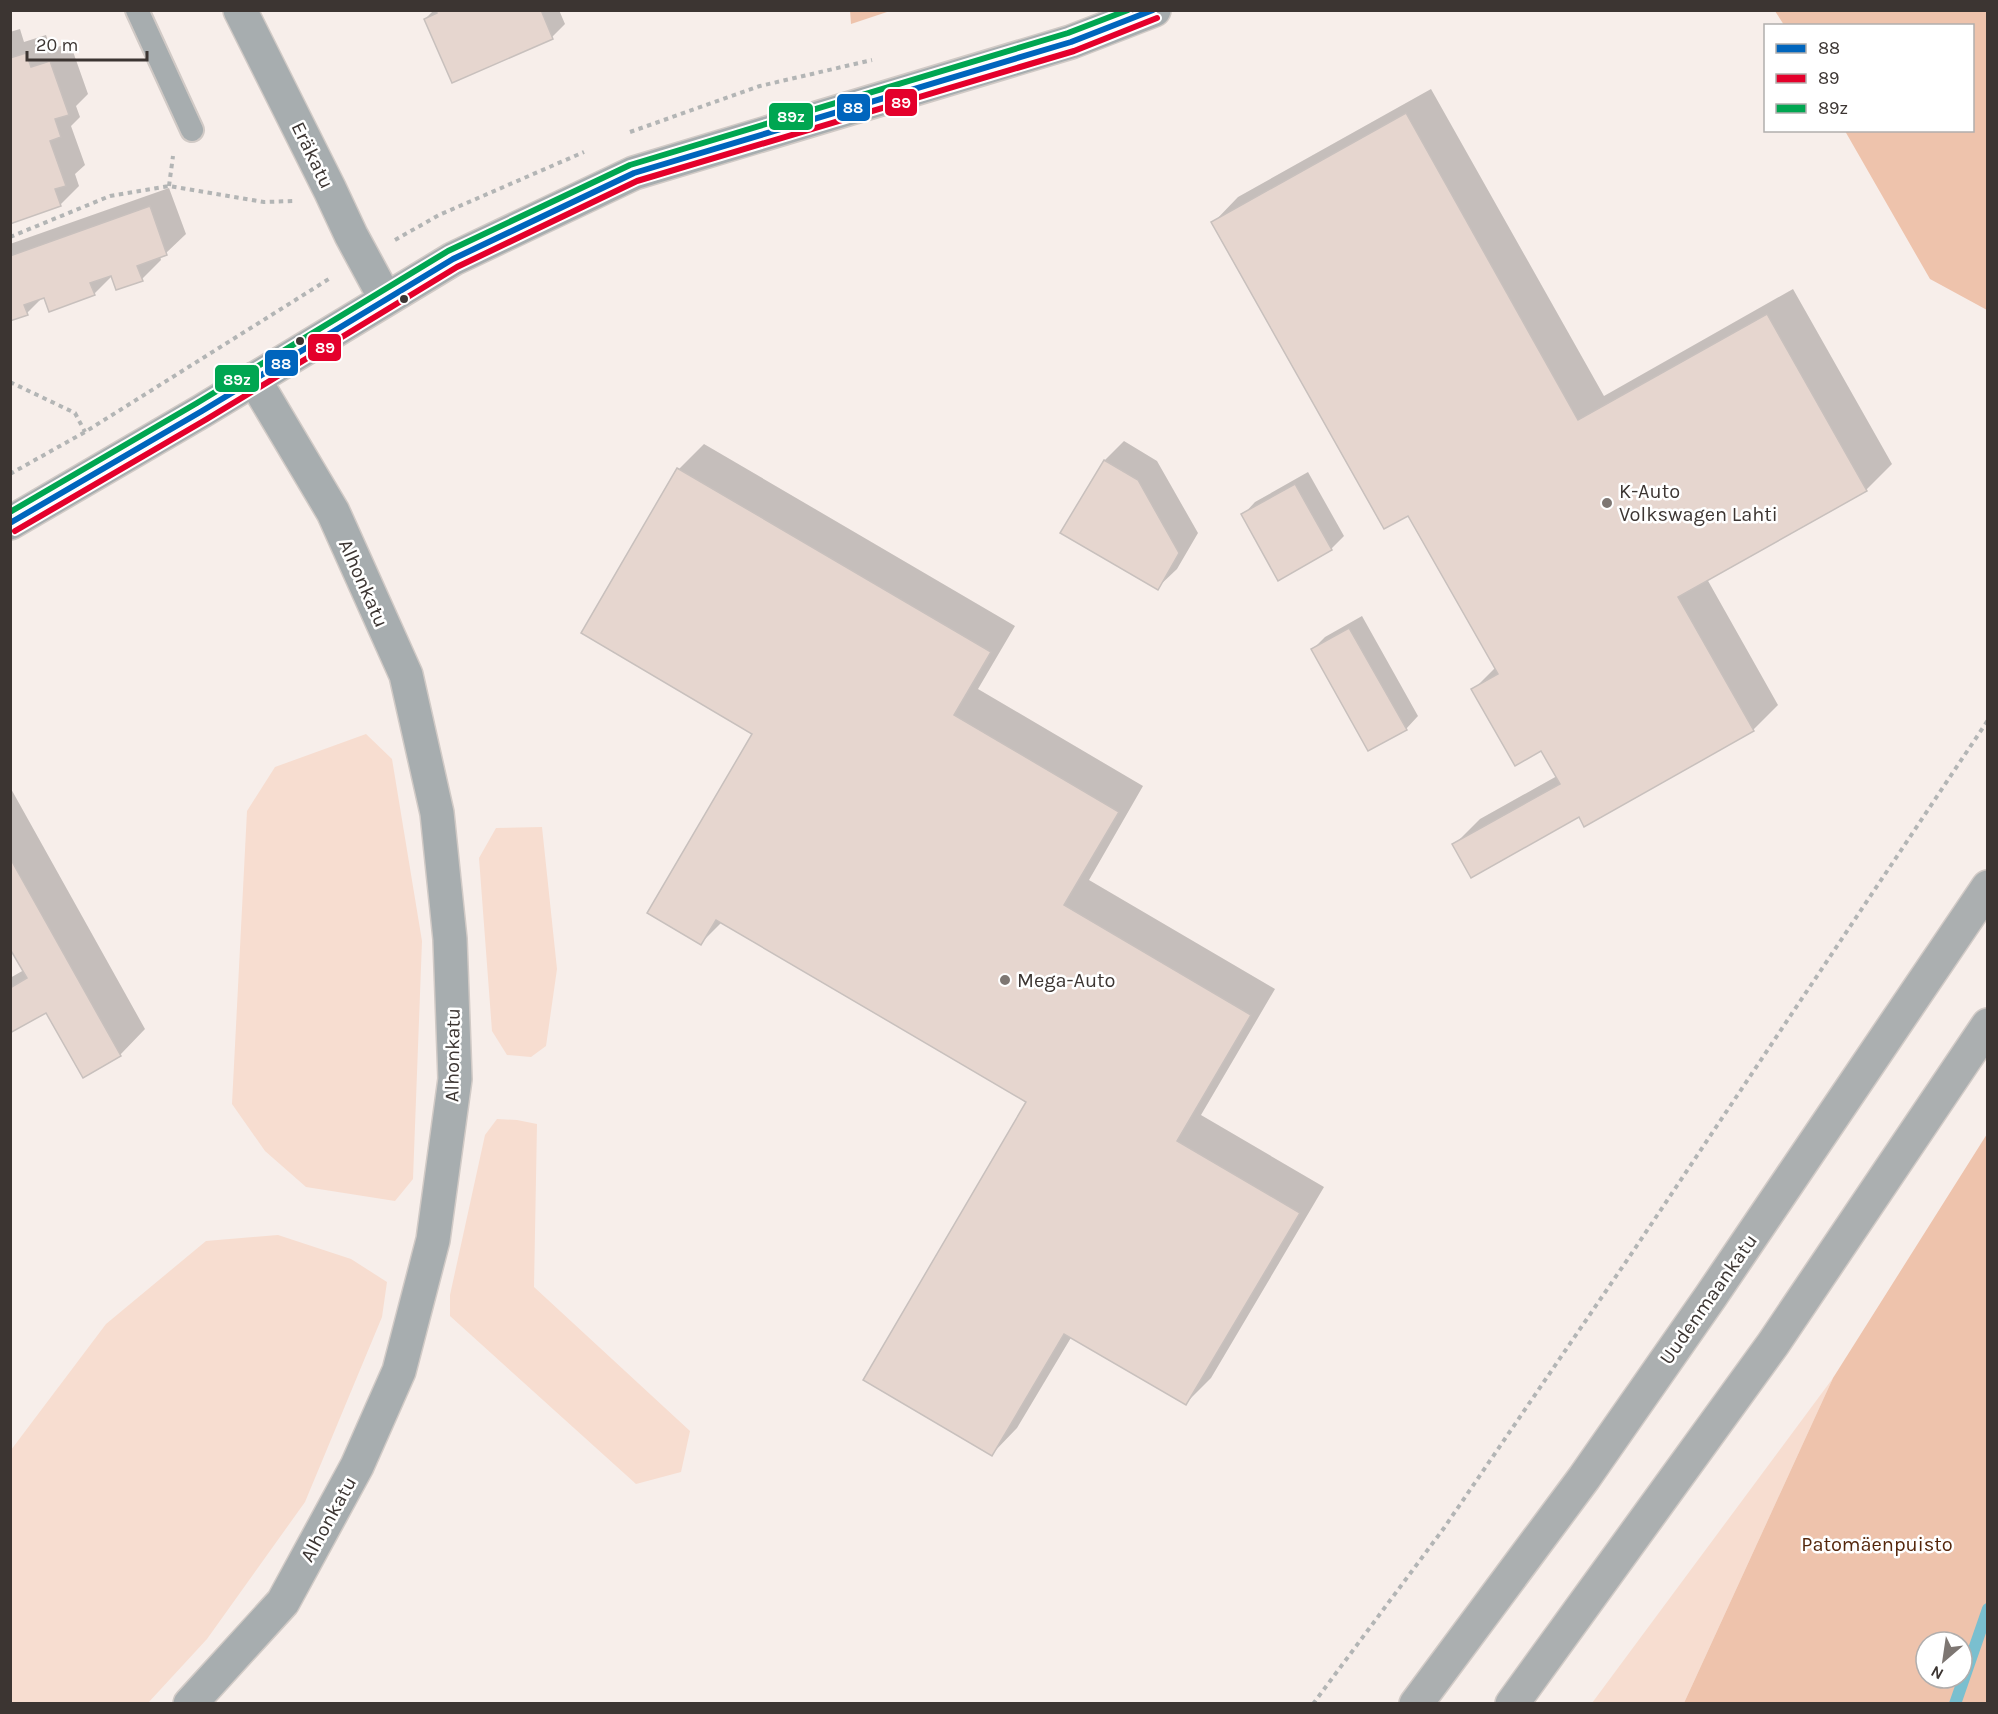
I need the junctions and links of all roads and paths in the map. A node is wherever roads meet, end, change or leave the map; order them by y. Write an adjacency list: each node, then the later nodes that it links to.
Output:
1 (137, 10): 4 (lane)
2 (240, 10): 5 (street, Eräkatu)
3 (1154, 10): 7 (street)
4 (192, 130)
5 (330, 190): 6 (path); 7 (street, Eräkatu)
6 (10, 237)
7 (385, 298): 8 (street)
8 (254, 379): 11 (street); 15 (street, Alhonkatu)
9 (10, 382): 10 (path)
10 (85, 432)
11 (10, 523)
12 (1988, 720): 16 (path)
13 (1988, 887): 17 (main road, Uudenmaankatu)
14 (1988, 1025): 18 (main road)
15 (190, 1704)
16 (1312, 1704)
17 (1416, 1704)
18 (1512, 1704)

